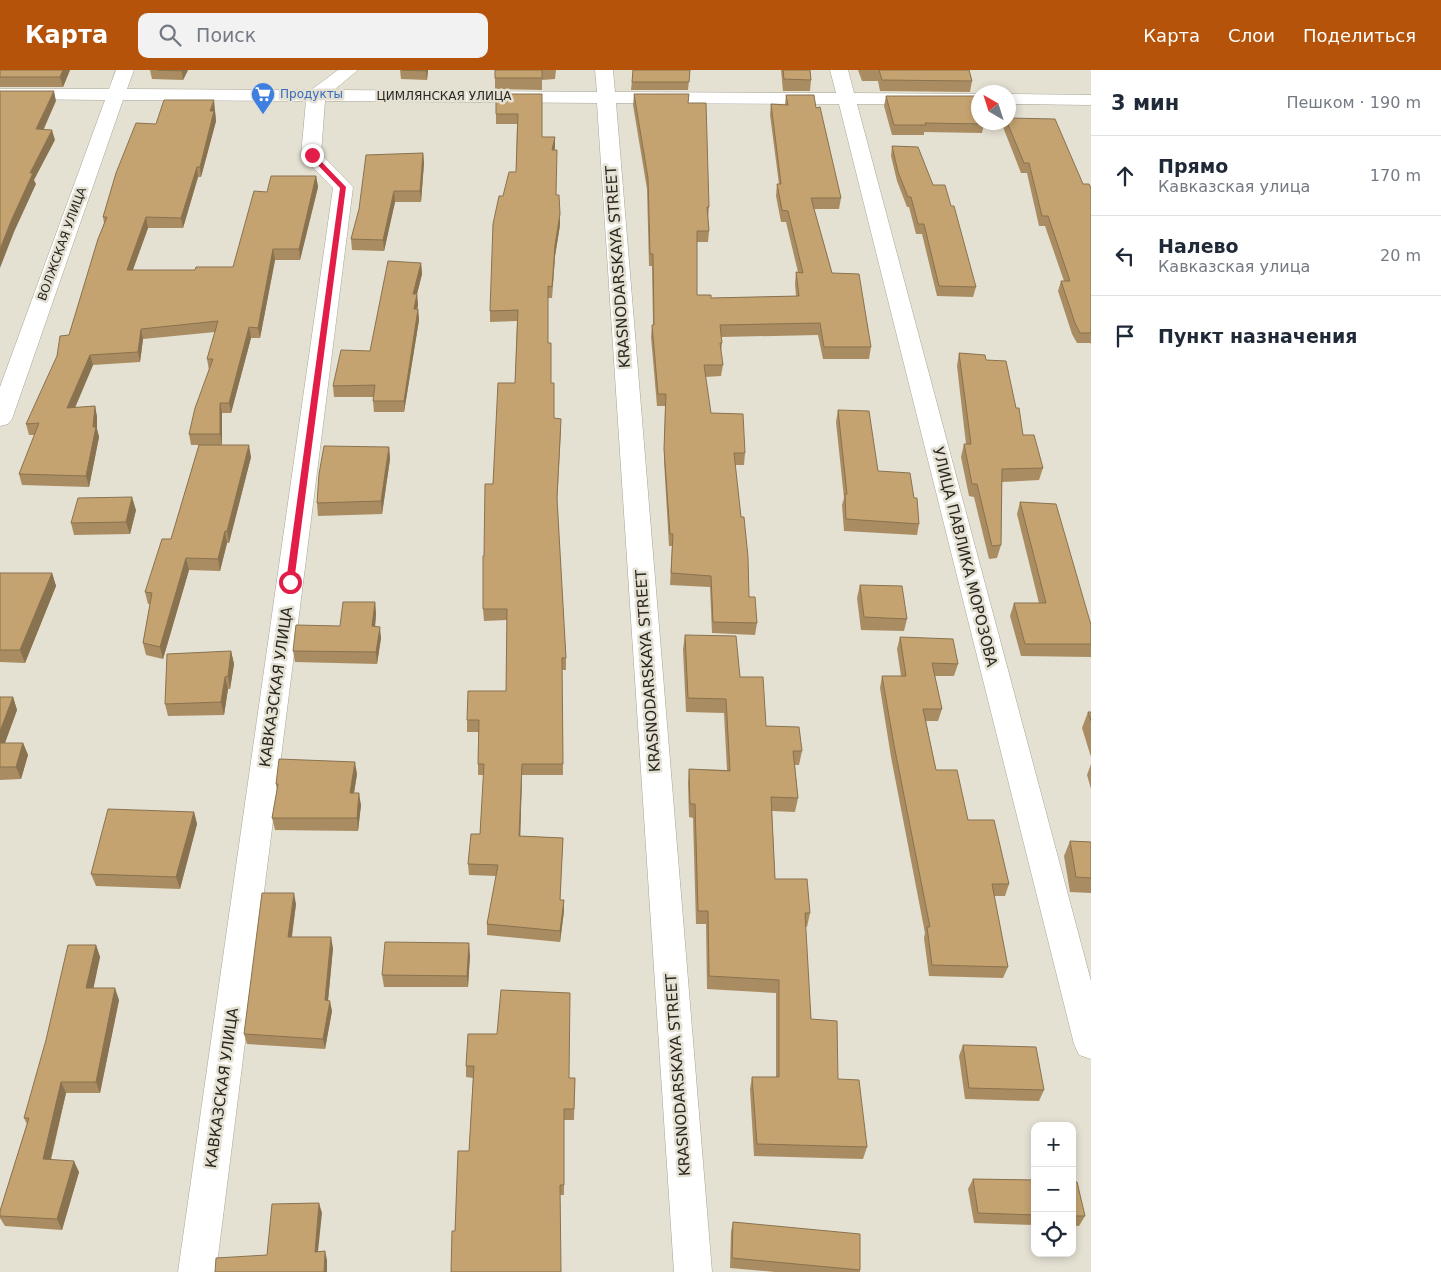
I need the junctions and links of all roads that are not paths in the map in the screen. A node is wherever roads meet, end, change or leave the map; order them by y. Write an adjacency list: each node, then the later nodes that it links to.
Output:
1 (125, 70): 6 (street, ВОЛЖСКАЯ УЛИЦА)
2 (349, 70): 7 (street)
3 (604, 70): 8 (street, KRASNODARSKAYA STREET)
4 (839, 70): 9 (street, УЛИЦА ПАВЛИКА МОРОЗОВА)
5 (0, 94): 6 (street, ЦИМЛЯНСКАЯ УЛИЦА)
6 (115, 94): 7 (street, ЦИМЛЯНСКАЯ УЛИЦА); 13 (street, ВОЛЖСКАЯ УЛИЦА)
7 (316, 96): 8 (street, ЦИМЛЯНСКАЯ УЛИЦА); 15 (street, КАВКАЗСКАЯ УЛИЦА)
8 (606, 97): 9 (street, ЦИМЛЯНСКАЯ УЛИЦА); 16 (street, KRASNODARSKAYA STREET)
9 (847, 98): 10 (street, ЦИМЛЯНСКАЯ УЛИЦА); 14 (street, УЛИЦА ПАВЛИКА МОРОЗОВА)
10 (971, 99)
11 (1016, 99): 12 (street)
12 (1091, 100)
13 (0, 419)
14 (1091, 1044)
15 (197, 1272)
16 (693, 1272)

